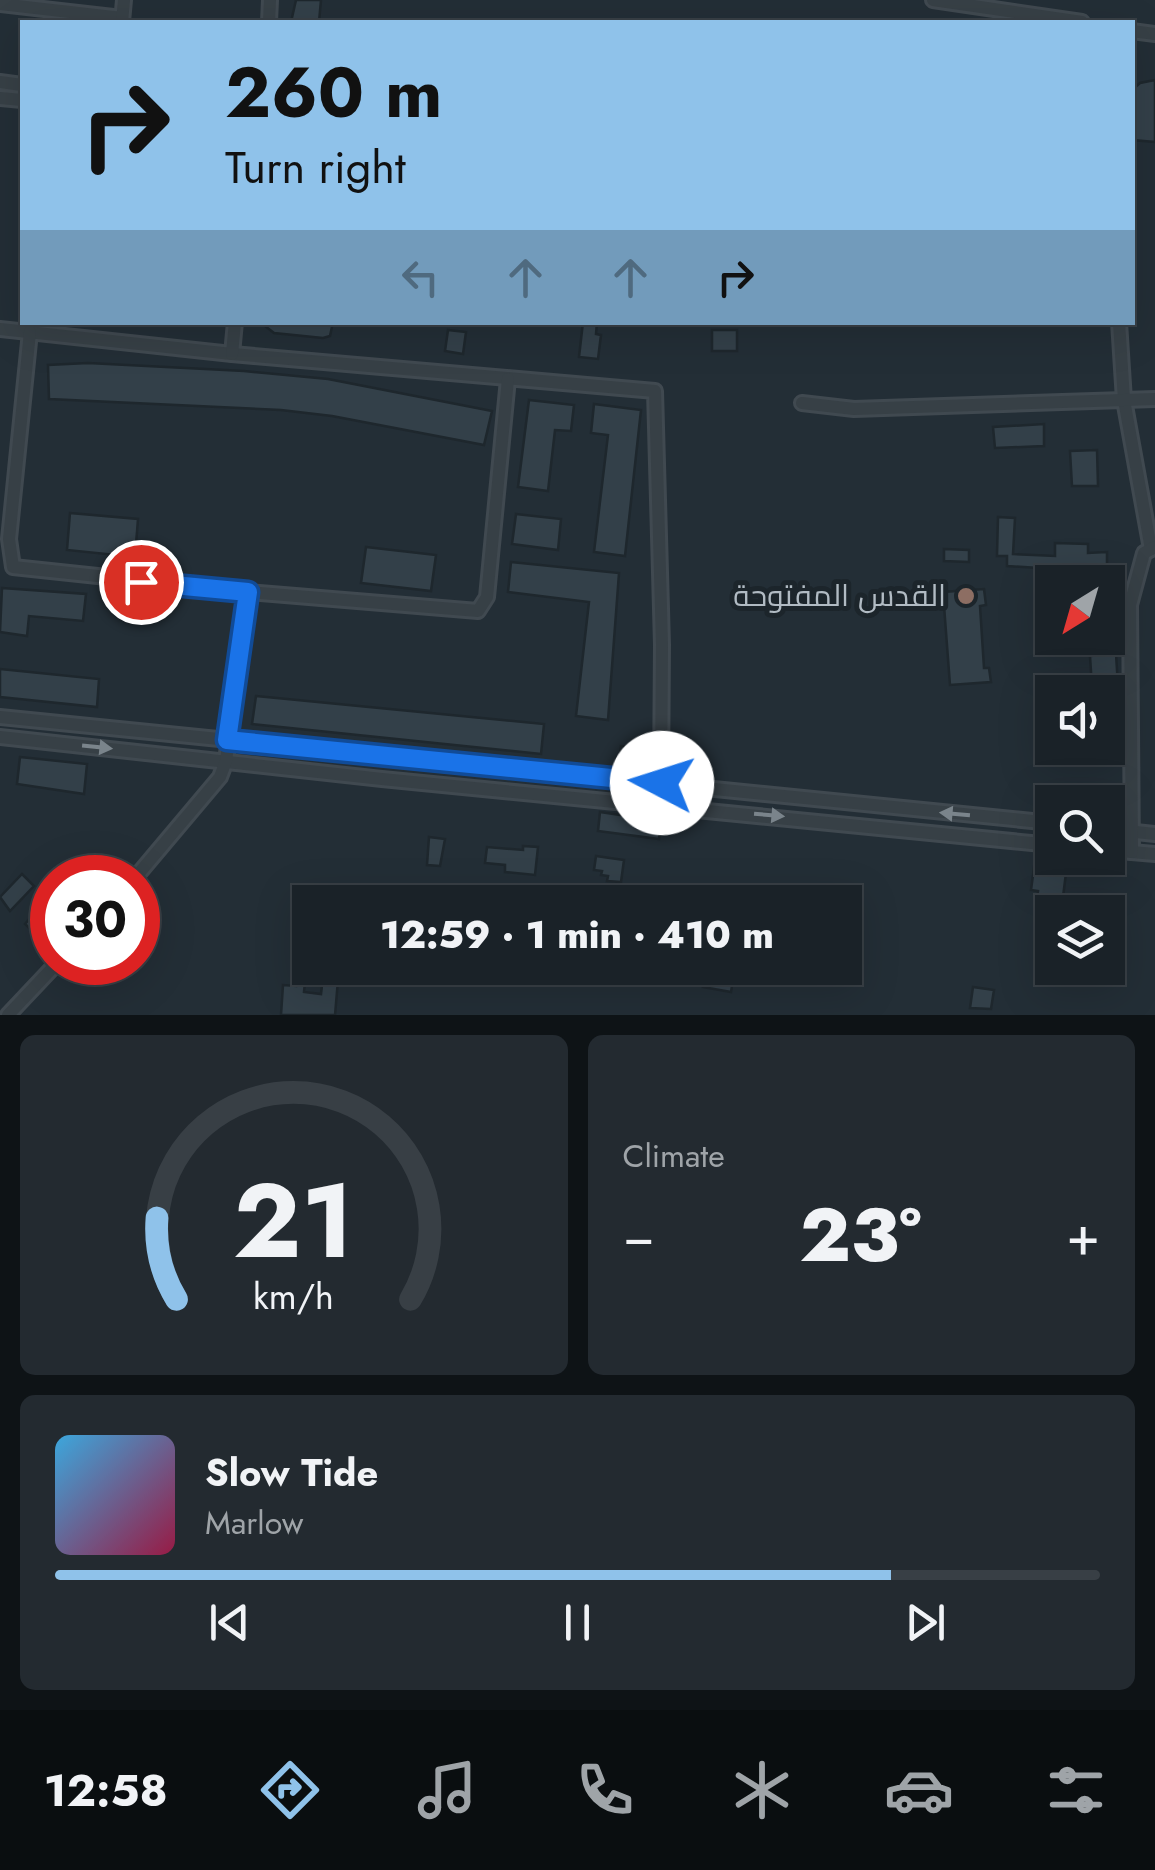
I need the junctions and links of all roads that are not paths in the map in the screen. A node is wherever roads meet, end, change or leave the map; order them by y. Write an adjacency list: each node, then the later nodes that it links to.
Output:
1 (124, 0): 6 (street)
2 (933, 0): 5 (street)
3 (1058, 0): 5 (street)
4 (0, 4): 6 (street)
5 (1055, 18): 7 (street)
6 (122, 20)
7 (1068, 20)
8 (236, 325): 12 (street)
9 (1119, 325): 15 (street)
10 (0, 329): 11 (street)
11 (30, 332): 12 (street); 18 (street)
12 (232, 354): 13 (street)
13 (508, 378): 18 (street); 23 (street)
14 (1155, 399): 15 (street)
15 (1124, 400): 16 (street); 17 (street)
16 (802, 403)
17 (1153, 548): 26 (street)
18 (248, 592): 21 (street)
19 (0, 717): 21 (street)
20 (0, 737): 22 (street, one-way to 22)
21 (227, 740): 22 (street); 23 (street)
22 (226, 760): 28 (street, one-way to 28); 32 (street)
23 (662, 783): 24 (street, one-way to 23)
24 (1035, 822)
25 (1125, 830): 26 (street)
26 (1132, 831): 27 (street); 30 (street)
27 (1155, 834)
28 (1035, 843)
29 (1125, 851): 30 (street)
30 (1132, 852): 31 (street)
31 (1155, 854)
32 (155, 855)
33 (36, 985): 34 (street)
34 (8, 1015)

